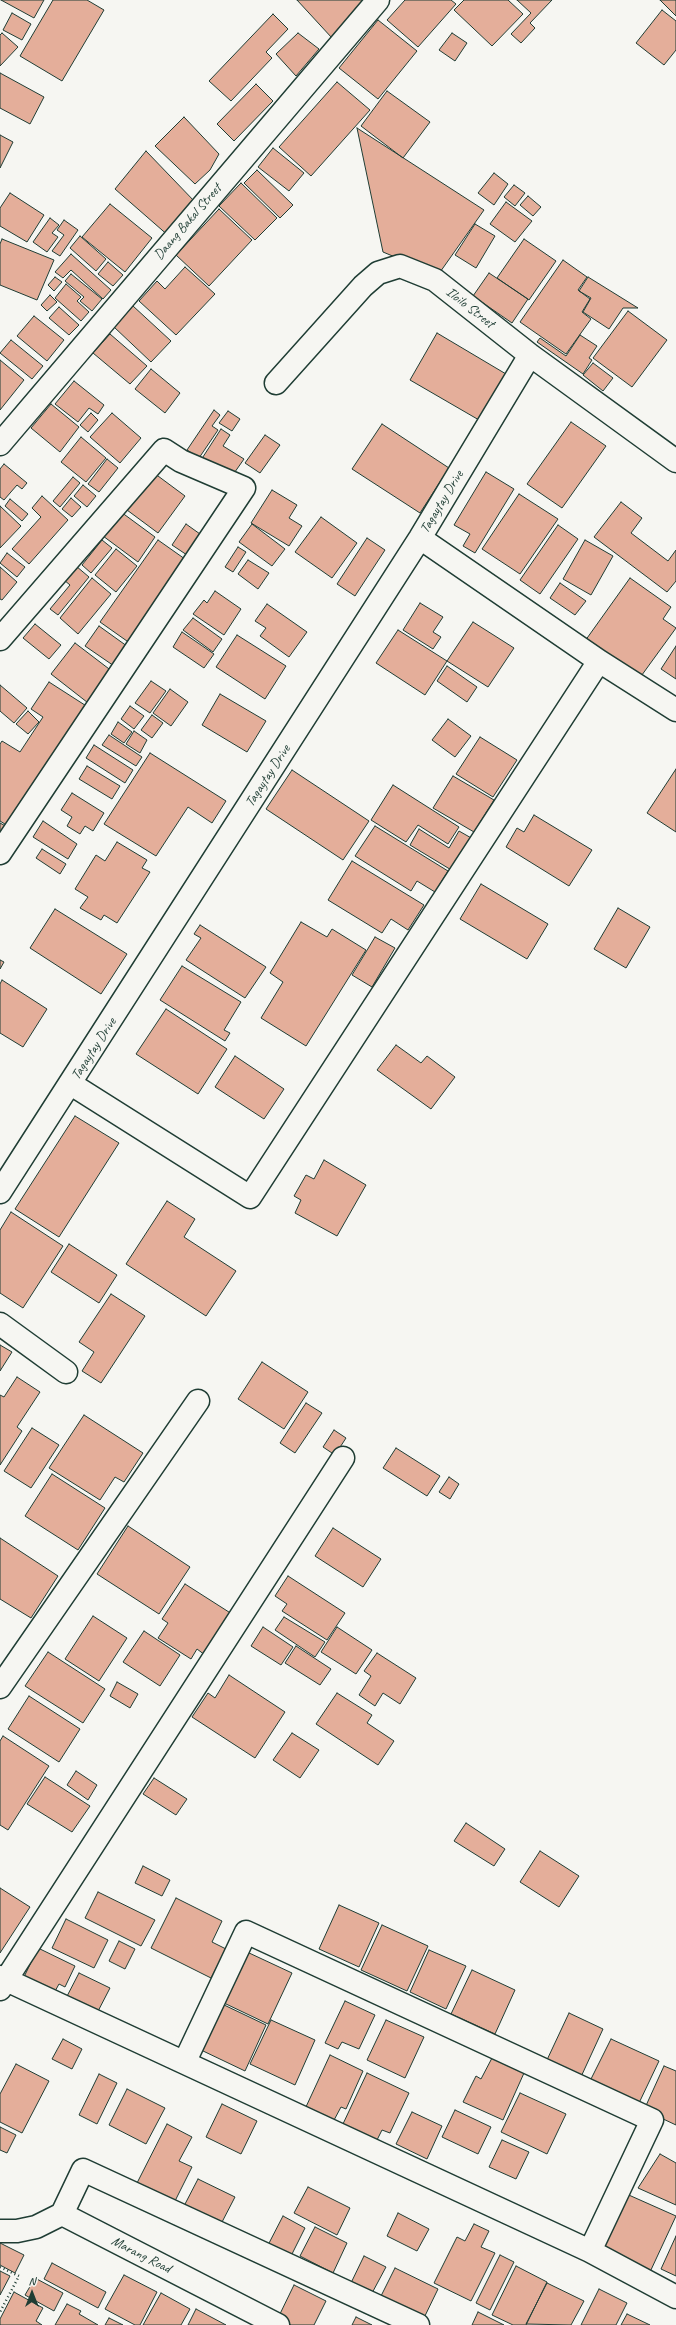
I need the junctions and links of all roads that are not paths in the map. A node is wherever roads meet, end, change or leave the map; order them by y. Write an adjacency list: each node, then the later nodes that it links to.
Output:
1 (378, 0): 4 (street, Daang Bakal Street)
2 (530, 355): 3 (street, Iloilo Street); 5 (street, Iloilo Street); 6 (street, Tagaytay Drive)
3 (276, 383)
4 (0, 444)
5 (676, 461)
6 (420, 538): 8 (street); 11 (street, Tagaytay Drive)
7 (0, 638): 10 (street)
8 (598, 662): 9 (street); 11 (street)
9 (676, 710)
10 (0, 853)
11 (71, 1084): 12 (street, Tagaytay Drive)
12 (0, 1192)
13 (0, 1324): 14 (street)
14 (66, 1372)
15 (198, 1401): 17 (street)
16 (343, 1458): 18 (street)
17 (0, 1687)
18 (2, 1982): 19 (street)
19 (185, 2061): 22 (street); 22 (street)
20 (62, 2214): 21 (street); 24 (street, Marang Road); 25 (street)
21 (0, 2231)
22 (590, 2251): 23 (street)
23 (676, 2297)
24 (278, 2325)
25 (418, 2325)

